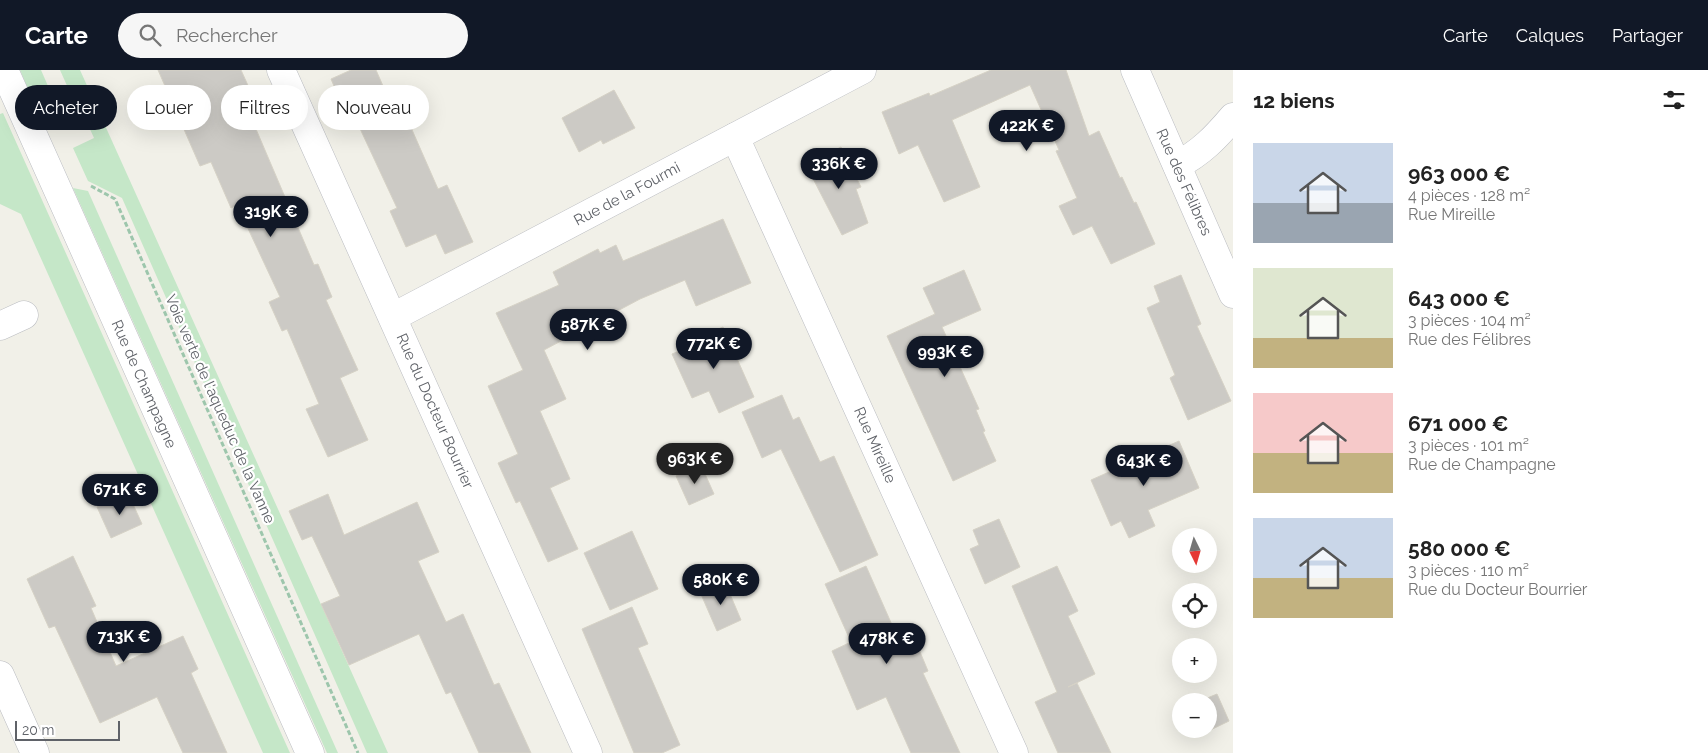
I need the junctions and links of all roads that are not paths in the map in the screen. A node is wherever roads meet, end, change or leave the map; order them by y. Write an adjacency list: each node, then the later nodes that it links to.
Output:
1 (4, 70): 12 (street, Rue de Champagne)
2 (281, 70): 9 (street, Rue du Docteur Bourrier)
3 (862, 70): 6 (street, Rue de la Fourmi)
4 (1135, 70): 7 (street, Rue des Félibres)
5 (1233, 117): 7 (street)
6 (735, 137): 9 (street, Rue de la Fourmi); 14 (street, Rue Mireille)
7 (1177, 165): 8 (street, Rue des Félibres)
8 (1233, 294)
9 (392, 317): 13 (street, Rue du Docteur Bourrier)
10 (0, 675): 11 (street)
11 (35, 753)
12 (310, 753)
13 (588, 753)
14 (1014, 753)

